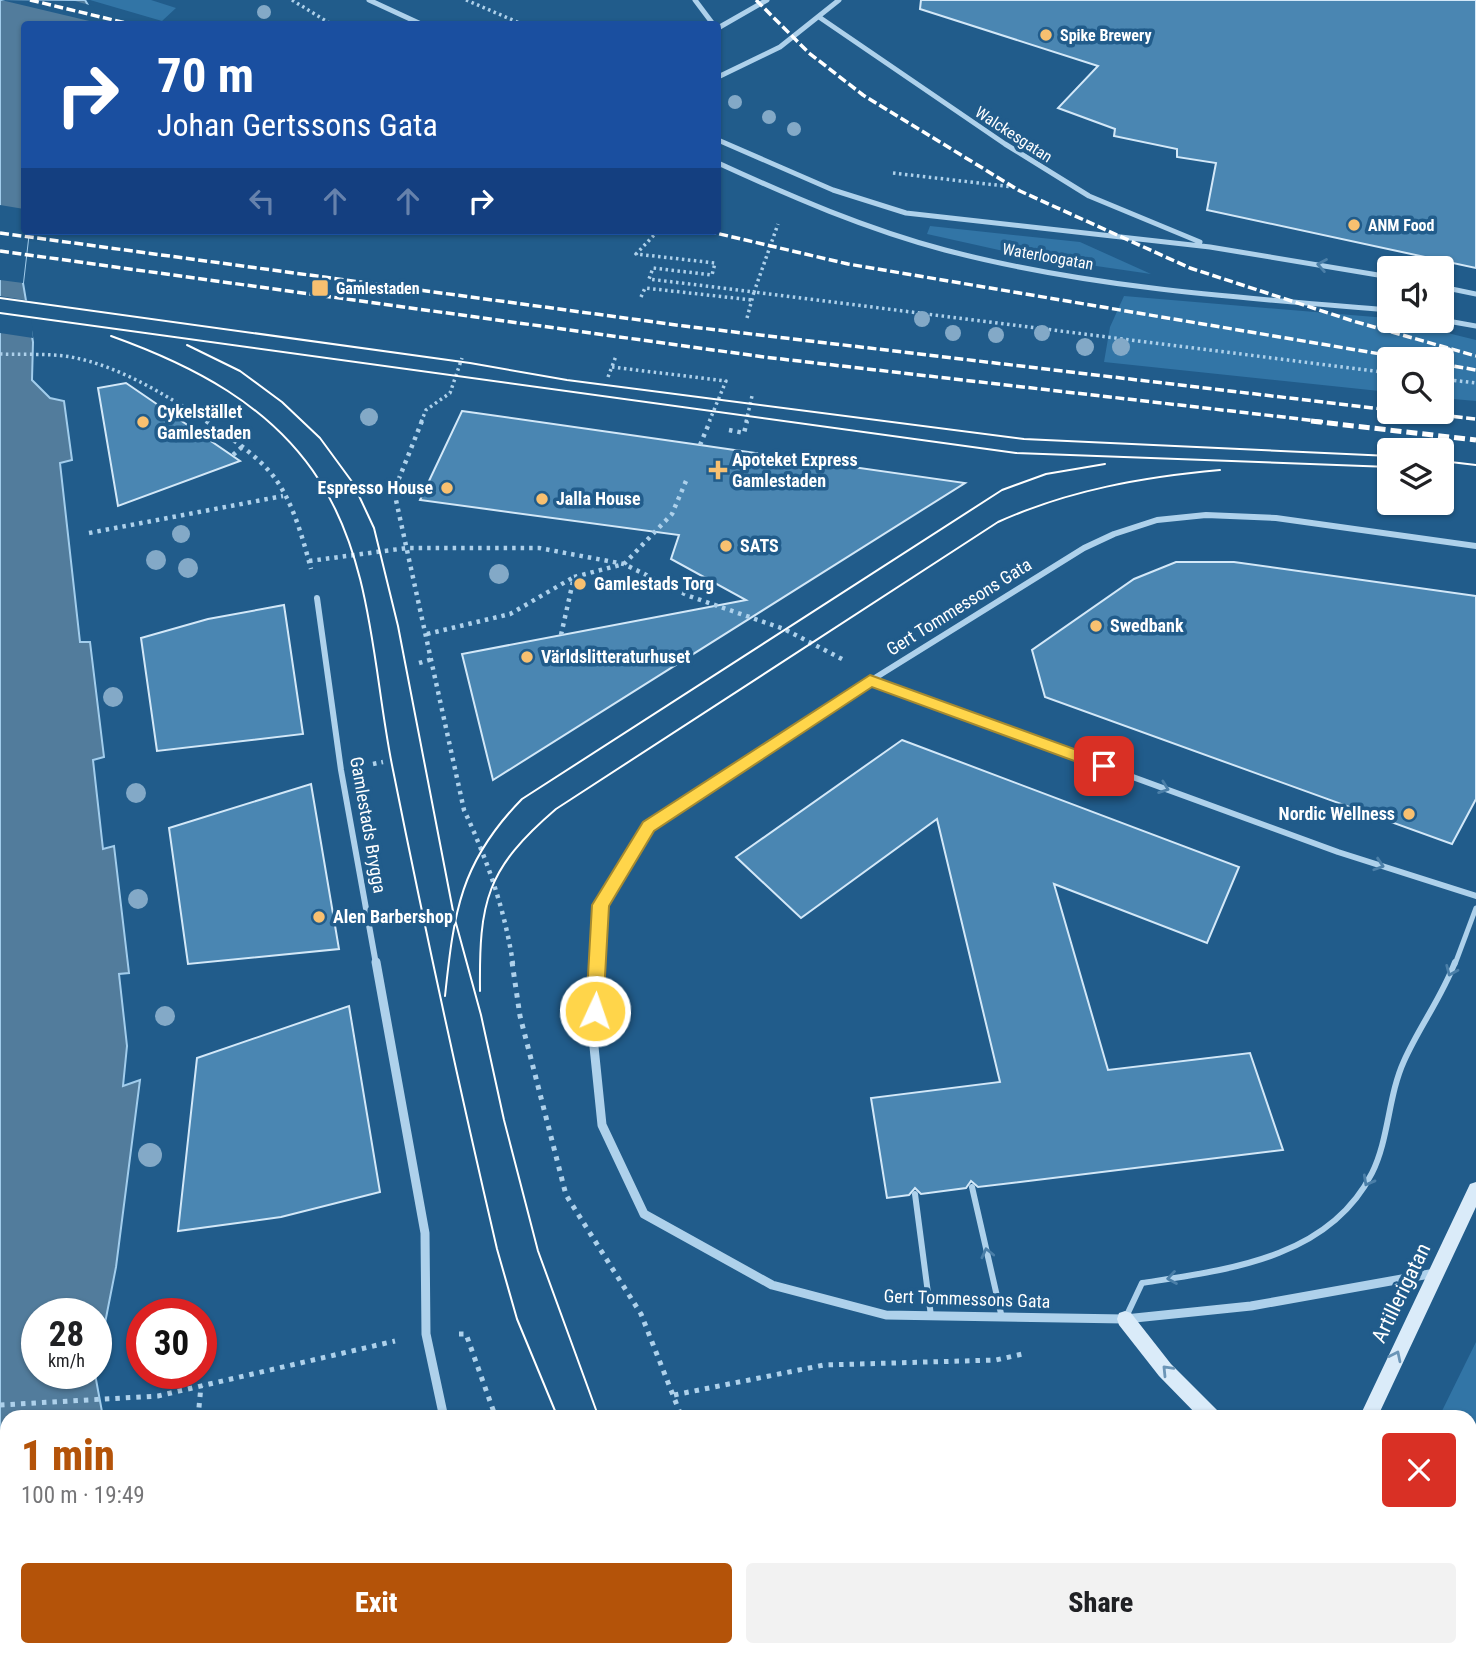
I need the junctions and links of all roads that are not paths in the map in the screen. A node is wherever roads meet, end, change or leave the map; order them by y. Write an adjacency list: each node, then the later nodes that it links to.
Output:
1 (369, 0): 6 (street)
2 (695, 0): 7 (street)
3 (767, 0): 8 (street)
4 (839, 0): 5 (street)
5 (819, 17): 9 (street); 12 (street, Walckesgatan)
6 (414, 21)
7 (711, 21)
8 (721, 26)
9 (721, 76)
10 (721, 141): 12 (street, Waterloogatan)
11 (721, 164): 16 (street, Waterloogatan)
12 (1210, 247): 13 (street, Waterloogatan, one-way to 12)
13 (1377, 275)
14 (1454, 289): 15 (street)
15 (1476, 294)
16 (1377, 309)
17 (1454, 322): 18 (street)
18 (1476, 326)
19 (1476, 546): 21 (street, Gert Tommessons Gata)
20 (317, 598): 31 (street, Gamlestads Brygga)
21 (870, 681): 22 (street, one-way to 22); 28 (street, Gert Tommessons Gata)
22 (1476, 896)
23 (1476, 908): 30 (lane, one-way to 30)
24 (972, 1187): 29 (lane, one-way to 24)
25 (1476, 1189): 27 (main road, Artillerigatan)
26 (915, 1194): 28 (lane)
27 (1436, 1273): 30 (street, Gert Tommessons Gata); 33 (main road, Artillerigatan, one-way to 27)
28 (931, 1316): 29 (street, Gert Tommessons Gata)
29 (1002, 1318): 30 (street, Gert Tommessons Gata)
30 (1125, 1319): 32 (main road, one-way to 30)
31 (442, 1410)
32 (1205, 1410)
33 (1372, 1410)

